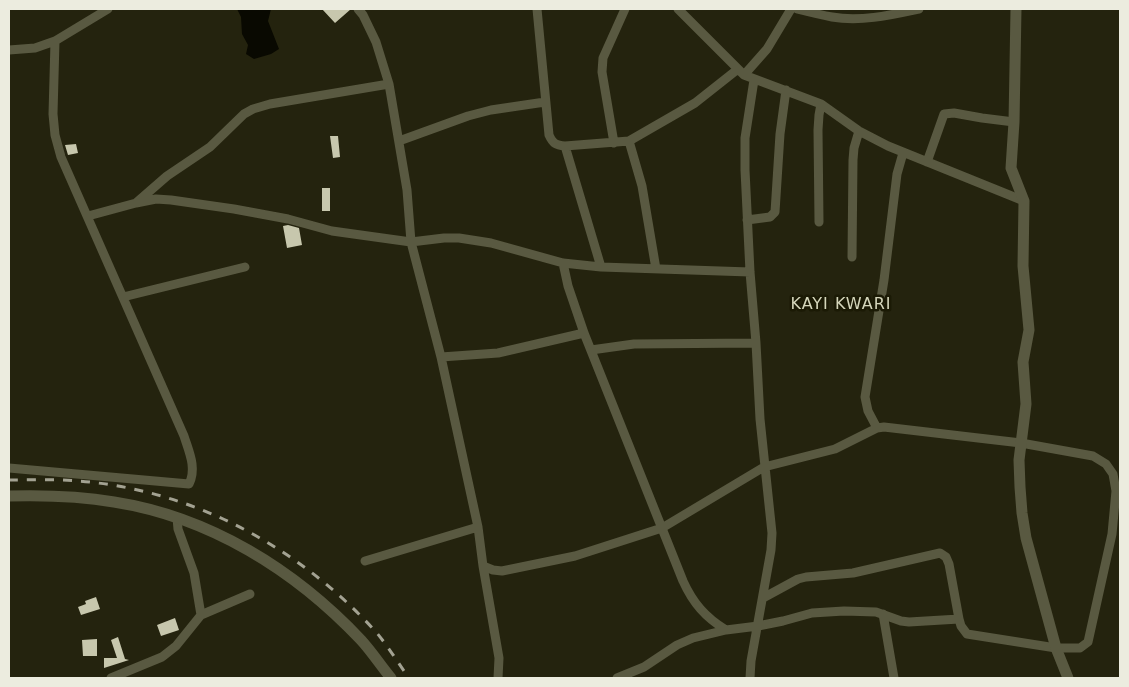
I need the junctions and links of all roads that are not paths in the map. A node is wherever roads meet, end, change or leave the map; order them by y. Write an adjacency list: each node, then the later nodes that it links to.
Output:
1 (108, 9): 10 (street)
2 (358, 9): 14 (street)
3 (537, 9): 16 (street)
4 (625, 9): 22 (street)
5 (678, 9): 12 (street)
6 (791, 9): 12 (street)
7 (797, 9): 8 (street)
8 (919, 9)
9 (1016, 9): 18 (street)
10 (55, 41): 11 (street); 28 (street)
11 (9, 50)
12 (741, 72): 13 (street); 21 (street)
13 (754, 80): 15 (street); 29 (street)
14 (389, 84): 20 (street); 27 (street)
15 (786, 90): 17 (street); 29 (street)
16 (545, 102): 20 (street); 23 (street)
17 (821, 104): 19 (street); 30 (street)
18 (1014, 122): 25 (street); 26 (street)
19 (859, 131): 24 (street); 32 (street)
20 (399, 141): 31 (street)
21 (629, 141): 22 (street); 36 (street)
22 (614, 143): 23 (street)
23 (565, 146): 35 (street)
24 (903, 152): 25 (street); 43 (street)
25 (927, 162): 26 (street)
26 (1024, 201): 44 (street)
27 (136, 203): 28 (street); 31 (street)
28 (88, 216): 38 (street)
29 (748, 220): 37 (street)
30 (819, 222)
31 (411, 242): 33 (street); 42 (street)
32 (852, 257)
33 (564, 263): 35 (street); 39 (street)
34 (245, 267): 38 (street)
35 (601, 267): 36 (street)
36 (656, 269): 37 (street)
37 (750, 272): 40 (street)
38 (122, 297): 45 (street)
39 (584, 333): 41 (street); 42 (street)
40 (756, 343): 41 (street); 46 (street)
41 (591, 350): 50 (street)
42 (441, 357): 49 (street)
43 (877, 428): 44 (street); 46 (street)
44 (1021, 443): 60 (street); 60 (street)
45 (9, 468)
46 (764, 468): 50 (street); 54 (street)
47 (9, 496): 48 (street)
48 (178, 518): 56 (street); 62 (street)
49 (478, 527): 51 (street); 52 (street)
50 (662, 528): 52 (street); 59 (street)
51 (365, 561)
52 (483, 566): 63 (street)
53 (250, 594): 56 (street)
54 (763, 598): 57 (street); 58 (street)
55 (883, 614): 57 (street); 58 (street); 66 (street)
56 (201, 615): 61 (street)
57 (959, 619): 60 (street)
58 (758, 626): 59 (street); 65 (street)
59 (726, 630): 64 (street)
60 (1056, 648): 67 (street)
61 (111, 678)
62 (392, 678)
63 (498, 678)
64 (618, 678)
65 (750, 678)
66 (894, 678)
67 (1068, 678)

